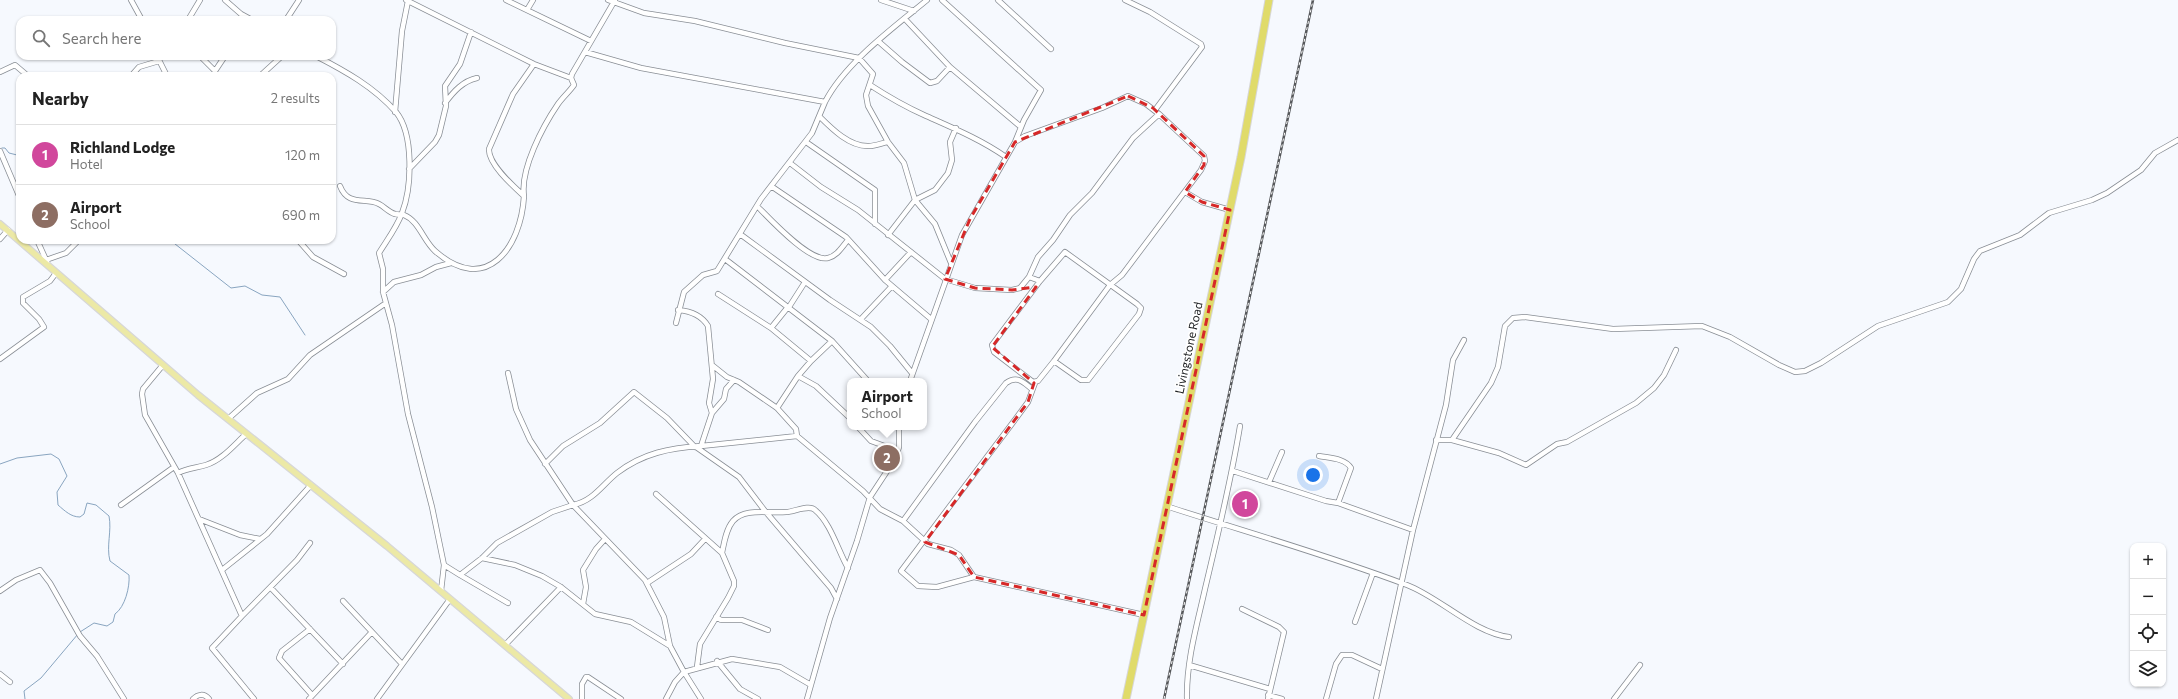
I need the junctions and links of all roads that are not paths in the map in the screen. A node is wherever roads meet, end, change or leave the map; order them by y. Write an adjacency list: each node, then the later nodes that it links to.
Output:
1 (131, 0): 18 (street)
2 (200, 0): 19 (street)
3 (225, 0): 20 (street)
4 (299, 0): 21 (street)
5 (407, 0): 23 (street); 48 (street)
6 (506, 0): 16 (street)
7 (533, 0): 16 (street)
8 (608, 0): 15 (street)
9 (880, 0): 17 (street)
10 (927, 0): 17 (street)
11 (942, 0): 51 (street)
12 (998, 0): 26 (street)
13 (1125, 0): 49 (street)
14 (1269, 0): 68 (highway, Livingstone Road)
15 (614, 1): 24 (street); 28 (street)
16 (527, 10): 24 (street)
17 (914, 11): 22 (street)
18 (140, 16)
19 (190, 16)
20 (244, 16)
21 (289, 16)
22 (906, 19): 25 (street); 36 (street)
23 (471, 32): 35 (street); 47 (street)
24 (591, 41): 27 (street)
25 (878, 41): 28 (street); 36 (street)
26 (1051, 49)
27 (585, 52): 44 (street); 46 (street)
28 (859, 58): 45 (street); 46 (street)
29 (154, 60): 39 (street)
30 (159, 60): 40 (street)
31 (204, 60): 41 (street)
32 (222, 60): 41 (street)
33 (278, 60): 42 (street)
34 (323, 60): 48 (street)
35 (534, 64): 44 (street); 65 (street)
36 (950, 67): 51 (street)
37 (0, 72): 38 (street)
38 (24, 72)
39 (135, 72)
40 (164, 72)
41 (215, 72)
42 (264, 72)
43 (477, 78): 47 (street)
44 (571, 78): 65 (street)
45 (870, 85): 52 (street); 55 (street)
46 (825, 102): 50 (street)
47 (445, 103): 60 (street)
48 (396, 112): 60 (street)
49 (1157, 112): 56 (street); 64 (street); 90 (street)
50 (820, 117): 54 (street); 55 (street)
51 (1021, 127): 56 (street)
52 (956, 128): 58 (street); 66 (street)
53 (2178, 140): 132 (street)
54 (806, 142): 59 (street); 71 (street)
55 (888, 142): 66 (street)
56 (1015, 142): 58 (street)
57 (0, 150): 63 (street)
58 (1006, 157): 85 (street)
59 (790, 163): 62 (street); 71 (street)
60 (408, 169): 69 (street)
61 (340, 186): 69 (street)
62 (771, 186): 67 (street); 77 (street)
63 (16, 188)
64 (1185, 192): 68 (street); 96 (street)
65 (524, 196): 86 (street)
66 (915, 200): 74 (street); 85 (street)
67 (757, 206): 73 (street); 77 (street)
68 (1230, 210): 148 (highway, Livingstone Road)
69 (402, 214): 86 (street); 97 (street)
70 (0, 224): 72 (main road)
71 (875, 224): 74 (street)
72 (8, 230): 75 (main road); 76 (street)
73 (740, 234): 83 (street); 93 (street)
74 (888, 234): 82 (street)
75 (16, 237)
76 (0, 239)
77 (848, 240): 92 (street)
78 (23, 244): 87 (main road)
79 (39, 244): 84 (street)
80 (76, 244): 84 (street)
81 (302, 244): 89 (street)
82 (910, 252): 91 (street); 92 (street)
83 (725, 259): 100 (street); 101 (street)
84 (46, 260): 87 (street)
85 (952, 263): 91 (street)
86 (451, 264): 97 (street)
87 (50, 268): 88 (main road)
88 (56, 273): 109 (street); 112 (main road)
89 (344, 274)
90 (1029, 276): 91 (street); 94 (street)
91 (945, 279): 103 (street)
92 (885, 280): 95 (street)
93 (805, 282): 100 (street); 102 (street)
94 (1040, 282): 96 (street); 120 (street)
95 (892, 286): 102 (street); 103 (street)
96 (1110, 286): 111 (street); 111 (street)
97 (384, 292): 99 (street)
98 (718, 294): 105 (street)
99 (386, 303): 125 (street); 161 (street)
100 (788, 307): 105 (street); 107 (street)
101 (678, 310): 104 (street); 113 (street)
102 (861, 319): 115 (street)
103 (931, 319): 115 (street)
104 (676, 323)
105 (771, 328): 110 (street)
106 (1464, 340): 131 (street)
107 (832, 341): 110 (street); 117 (street)
108 (1676, 350): 132 (street)
109 (0, 359)
110 (811, 361): 116 (street)
111 (1054, 361): 120 (street)
112 (163, 365): 125 (main road); 138 (street)
113 (712, 365): 119 (street); 123 (street)
114 (508, 373): 137 (street)
115 (912, 373): 118 (street)
116 (798, 376): 122 (street); 124 (street)
117 (865, 378)
118 (911, 378)
119 (734, 380): 122 (street); 123 (street)
120 (1035, 383): 121 (street)
121 (1032, 389): 151 (street); 157 (street)
122 (777, 408): 130 (street)
123 (712, 412): 133 (street)
124 (847, 415)
125 (228, 419): 129 (main road)
126 (1240, 426): 139 (street)
127 (861, 430): 135 (street)
128 (898, 430): 135 (street)
129 (246, 434): 140 (street); 142 (main road)
130 (797, 436): 133 (street); 144 (street)
131 (1436, 440): 132 (street); 153 (street)
132 (1452, 440)
133 (697, 447): 137 (street); 147 (street); 149 (street)
134 (1282, 452): 141 (street)
135 (898, 453): 144 (street)
136 (1319, 456): 145 (street)
137 (545, 464): 147 (street)
138 (174, 467): 140 (street); 146 (street)
139 (1233, 471): 141 (street); 152 (street)
140 (178, 473): 150 (street)
141 (1269, 482): 145 (street)
142 (311, 485): 154 (street); 172 (main road)
143 (656, 494): 156 (street)
144 (870, 497): 151 (street); 162 (street)
145 (1338, 503): 153 (street)
146 (121, 505)
147 (573, 505): 155 (street); 160 (street)
148 (1166, 506): 152 (street); 179 (highway, Livingstone Road)
149 (765, 511): 159 (street); 162 (street); 174 (street)
150 (199, 519): 154 (street); 163 (street)
151 (903, 521): 157 (street)
152 (1220, 524): 164 (street); 192 (street)
153 (1413, 530): 168 (street)
154 (260, 539): 163 (street)
155 (605, 539): 167 (street); 177 (street)
156 (705, 539): 159 (street); 167 (street)
157 (925, 542): 166 (street); 166 (street)
158 (310, 543): 170 (street)
159 (722, 553): 181 (street)
160 (482, 558): 165 (street); 169 (street)
161 (444, 565): 165 (street); 172 (street)
162 (848, 568): 174 (street)
163 (222, 570): 180 (street)
164 (1373, 573): 168 (street); 182 (street)
165 (460, 575): 176 (street)
166 (974, 576): 179 (street)
167 (647, 583): 188 (street)
168 (1402, 583): 186 (street); 195 (street)
169 (561, 587): 177 (street); 187 (street)
170 (271, 588): 180 (street); 183 (street)
171 (0, 591): 203 (street)
172 (441, 591): 173 (main road)
173 (450, 599): 187 (main road); 191 (street)
174 (837, 599): 199 (street)
175 (343, 601): 185 (street)
176 (508, 603)
177 (583, 604): 188 (street)
178 (1242, 609): 201 (street)
179 (1144, 614): 217 (highway, Livingstone Road)
180 (242, 616): 206 (street)
181 (716, 617): 184 (street); 194 (street)
182 (1355, 622)
183 (310, 629): 190 (street); 202 (street)
184 (768, 630)
185 (371, 633): 190 (street); 191 (street)
186 (1509, 637)
187 (505, 645): 210 (main road)
188 (670, 646): 196 (street)
189 (717, 661): 194 (street); 199 (street); 215 (street)
190 (343, 664): 202 (street)
191 (402, 664): 200 (street)
192 (1189, 665): 201 (street); 218 (street)
193 (1640, 665): 222 (street)
194 (698, 667): 196 (street)
195 (1382, 669): 220 (street); 221 (street)
196 (684, 672): 213 (street); 214 (street)
197 (0, 674): 198 (street)
198 (10, 682)
199 (811, 685): 216 (street)
200 (381, 694): 208 (street); 209 (street)
201 (1269, 694): 219 (street)
202 (312, 695): 207 (street)
203 (124, 699)
204 (193, 699): 205 (street)
205 (209, 699)
206 (254, 699)
207 (308, 699)
208 (377, 699)
209 (386, 699)
210 (569, 699)
211 (582, 699): 212 (street)
212 (621, 699)
213 (666, 699)
214 (701, 699)
215 (758, 699)
216 (807, 699)
217 (1126, 699)
218 (1187, 699)
219 (1282, 699)
220 (1326, 699)
221 (1376, 699)
222 (1614, 699)

